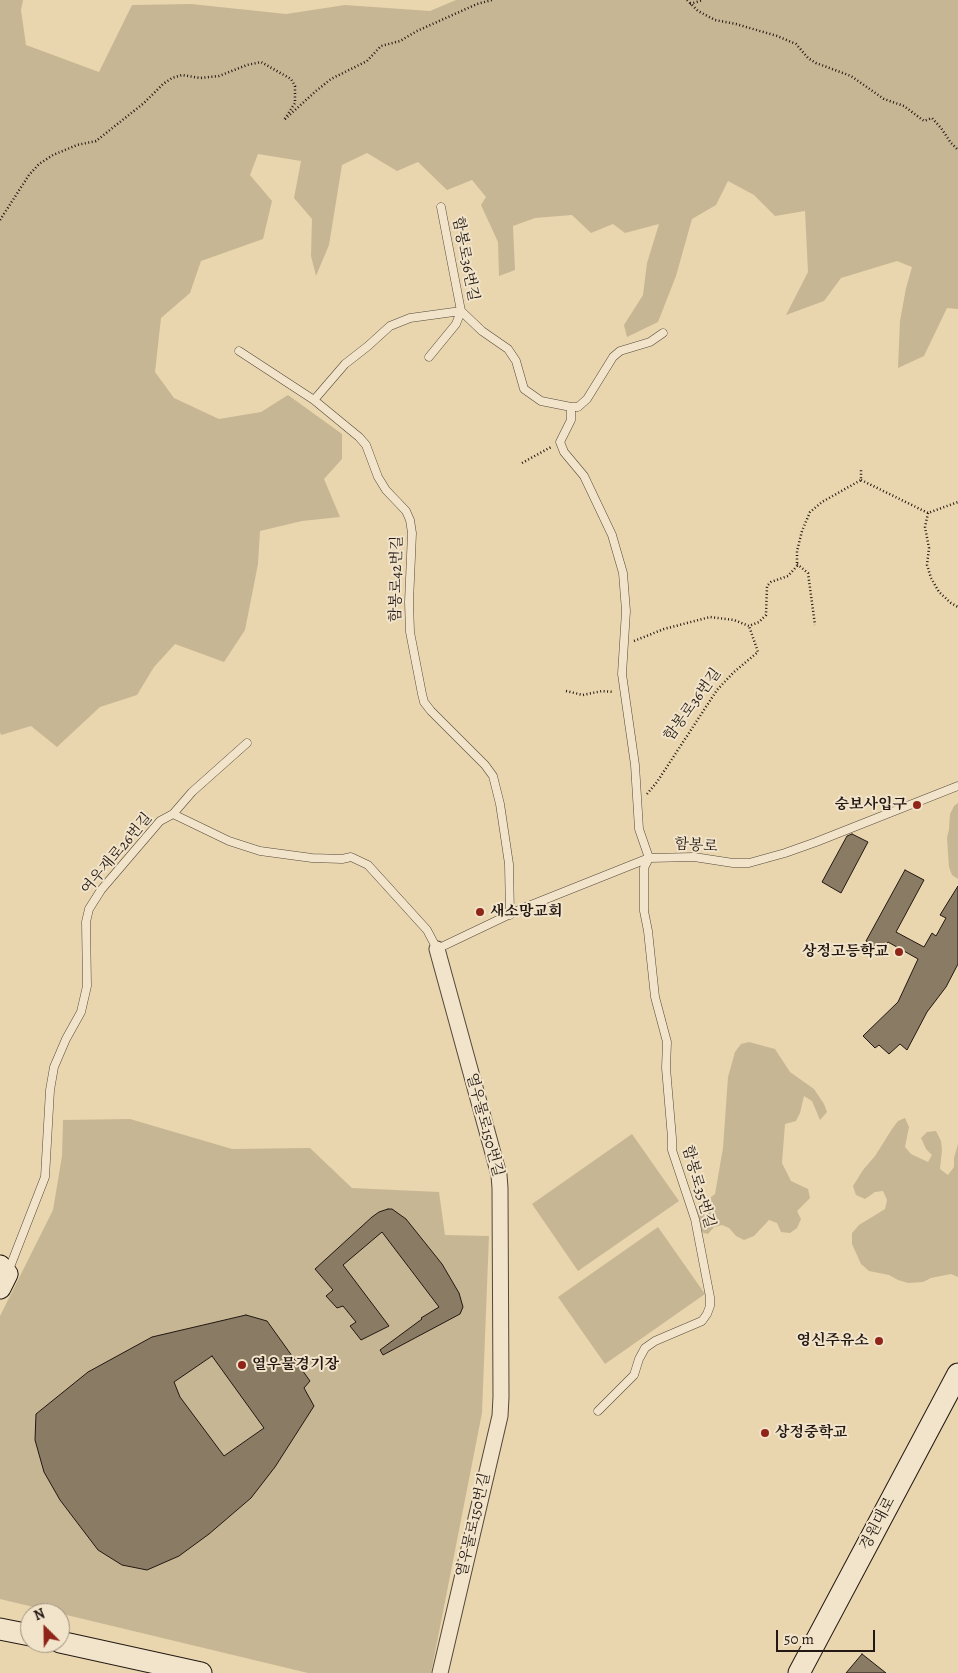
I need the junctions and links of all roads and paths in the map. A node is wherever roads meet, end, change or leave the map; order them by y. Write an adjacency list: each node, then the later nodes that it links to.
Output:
1 (492, 0): 7 (path)
2 (687, 0): 4 (path)
3 (703, 0): 4 (path)
4 (690, 4): 5 (path)
5 (958, 150)
6 (441, 207): 8 (lane, 함봉로36번길)
7 (0, 220)
8 (462, 311): 11 (lane); 12 (lane); 13 (lane, 함봉로36번길)
9 (663, 333): 13 (lane)
10 (239, 351): 12 (lane, 함봉로42번길)
11 (430, 357)
12 (314, 400): 32 (lane, 함봉로42번길)
13 (571, 407): 14 (lane)
14 (560, 442): 15 (path); 24 (lane)
15 (522, 463)
16 (861, 468): 17 (path)
17 (861, 480): 19 (path); 20 (path)
18 (958, 502): 19 (path)
19 (928, 513): 21 (path)
20 (797, 564): 22 (path); 23 (path)
21 (958, 607)
22 (815, 625)
23 (749, 626): 24 (path); 29 (path, 함봉로36번길)
24 (623, 645): 26 (lane)
25 (566, 691): 26 (path)
26 (625, 692): 29 (lane)
27 (247, 743): 30 (lane, 여우재로26번길)
28 (958, 786): 31 (lane, 함봉로)
29 (637, 800): 31 (lane)
30 (173, 814): 33 (lane, 열우물로150번길); 34 (lane, 여우재로26번길)
31 (649, 858): 32 (lane, 함봉로); 36 (lane, 함봉로35번길)
32 (510, 915): 33 (lane, 함봉로)
33 (437, 949): 42 (street, 열우물로150번길)
34 (2, 1276)
35 (958, 1374): 43 (main road, 경원대로)
36 (598, 1411)
37 (0, 1629): 38 (main road)
38 (20, 1633)
39 (70, 1645): 40 (main road)
40 (161, 1669): 41 (main road)
41 (201, 1673)
42 (440, 1673)
43 (799, 1673)

